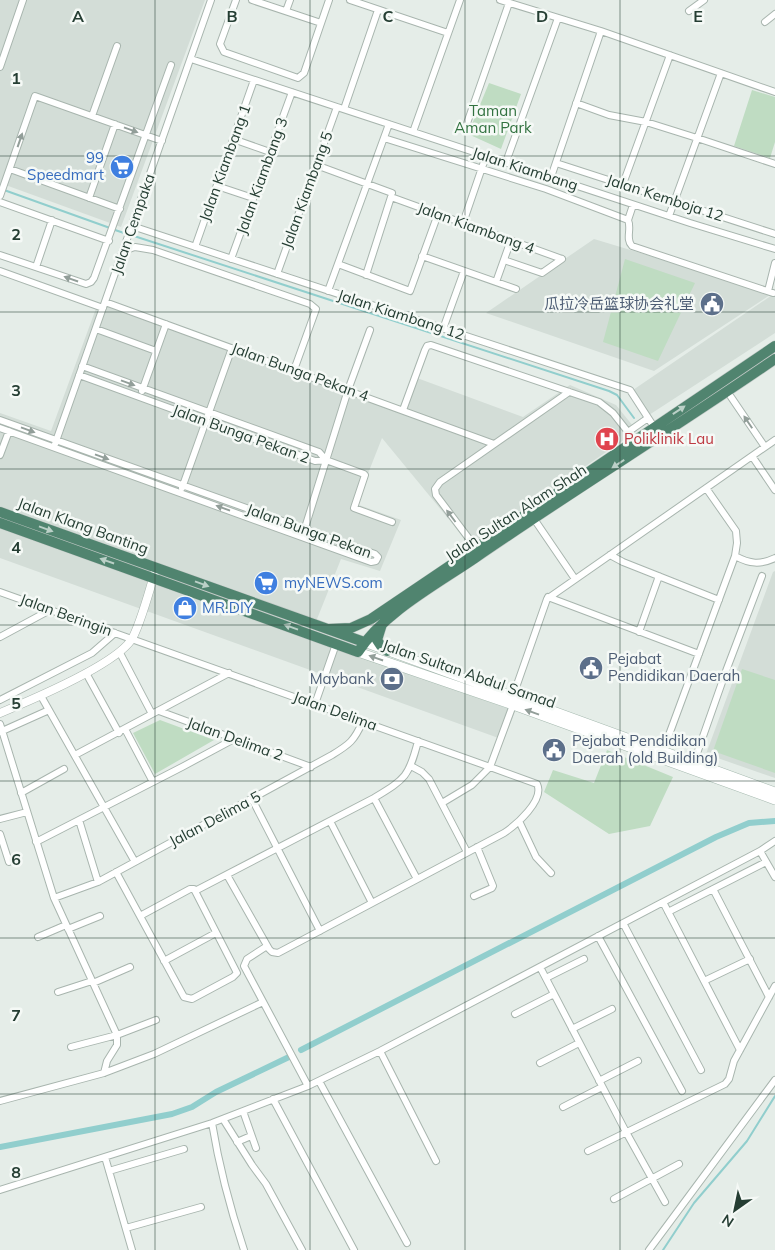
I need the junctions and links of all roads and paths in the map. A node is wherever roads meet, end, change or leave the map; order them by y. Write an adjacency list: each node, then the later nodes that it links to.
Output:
1 (24, 0): 25 (street)
2 (211, 0): 23 (street, Jalan Cempaka)
3 (236, 0): 18 (street)
4 (252, 0): 13 (street)
5 (290, 0): 13 (street)
6 (329, 0): 18 (street)
7 (350, 0): 12 (street)
8 (460, 0): 20 (street)
9 (500, 0): 11 (street)
10 (704, 0): 14 (street)
11 (509, 3): 16 (street); 37 (street)
12 (378, 10): 20 (street); 32 (street)
13 (286, 11): 18 (street)
14 (689, 11)
15 (775, 14): 17 (street)
16 (558, 18): 19 (street); 46 (street)
17 (765, 22)
18 (321, 23)
19 (601, 31): 22 (street); 30 (street)
20 (448, 33): 38 (street)
21 (117, 46): 33 (street)
22 (670, 55): 26 (street); 34 (street)
23 (190, 59): 27 (street, Jalan Kiambang); 43 (street, Jalan Cempaka)
24 (171, 65): 39 (street)
25 (0, 67)
26 (720, 73): 29 (street); 41 (street)
27 (254, 80): 28 (street, Jalan Kiambang); 42 (street, Jalan Kiambang 1)
28 (292, 92): 31 (street, Jalan Kiambang); 44 (street, Jalan Kiambang 3)
29 (775, 92)
30 (576, 103): 34 (street); 47 (street)
31 (337, 107): 32 (street, Jalan Kiambang); 49 (street, Jalan Kiambang 5)
32 (344, 109): 36 (street, Jalan Kiambang)
33 (92, 116): 35 (street); 50 (street, one-way to 33)
34 (646, 122): 41 (street); 54 (street)
35 (115, 124): 39 (street, one-way to 39); 58 (street)
36 (389, 124): 38 (street, Jalan Kiambang); 40 (street)
37 (465, 129)
38 (413, 132): 45 (street, Jalan Kiambang)
39 (146, 135): 43 (street); 63 (street)
40 (384, 138): 51 (street, Jalan Kiambang); 53 (street)
41 (697, 138): 48 (street); 60 (street)
42 (234, 139): 44 (street); 55 (street, Jalan Kiambang 1)
43 (162, 141): 69 (street, Jalan Cempaka)
44 (270, 152): 59 (street, Jalan Kiambang 3)
45 (486, 156): 46 (street, Jalan Kiambang); 51 (street)
46 (506, 162): 52 (street, Jalan Kiambang)
47 (556, 163): 52 (street); 54 (street, Jalan Kemboja 12)
48 (775, 164)
49 (316, 165): 53 (street, Jalan Kiambang 4); 85 (street, Jalan Kiambang 5)
50 (10, 169): 57 (street); 58 (street)
51 (481, 169): 67 (street, Jalan Kiambang); 68 (street)
52 (551, 177): 62 (street, Jalan Kiambang)
53 (368, 183): 56 (street, Jalan Kiambang 4); 81 (street)
54 (623, 184): 60 (street, Jalan Kemboja 12)
55 (217, 186): 59 (street); 73 (street, Jalan Kiambang 1)
56 (392, 195): 64 (street, Jalan Kiambang 4); 86 (street)
57 (0, 196)
58 (89, 198): 63 (street)
59 (254, 198): 78 (street, Jalan Kiambang 3)
60 (675, 201): 65 (street); 70 (street, Jalan Kemboja 12)
61 (0, 202): 66 (street)
62 (633, 205): 65 (street, Jalan Kiambang); 67 (street)
63 (120, 209): 71 (street)
64 (438, 214): 68 (street, Jalan Kiambang 4); 77 (street)
65 (669, 216): 74 (street, Jalan Kiambang)
66 (52, 220): 71 (street); 82 (street)
67 (628, 220): 80 (street)
68 (463, 223): 72 (street, Jalan Kiambang 4)
69 (132, 226): 73 (street, Jalan Kiambang 12); 75 (street, Jalan Cempaka)
70 (775, 234)
71 (109, 238): 82 (street, one-way to 82)
72 (511, 240): 79 (street); 79 (street, Jalan Kiambang 4)
73 (195, 247): 78 (street, Jalan Kiambang 12)
74 (775, 249)
75 (123, 251): 90 (street, Jalan Cempaka); 100 (street)
76 (0, 255): 82 (street)
77 (422, 256): 84 (street); 86 (street)
78 (231, 259): 85 (street, Jalan Kiambang 12)
79 (504, 260): 87 (street)
80 (775, 263)
81 (338, 264): 86 (street); 89 (street)
82 (36, 267)
83 (0, 271): 90 (street, Jalan Bunga Pekan 4)
84 (464, 271): 87 (street); 93 (street)
85 (277, 274): 89 (street, Jalan Kiambang 12)
86 (366, 275)
87 (496, 282): 88 (street)
88 (516, 289)
89 (328, 291): 93 (street, Jalan Kiambang 12)
90 (104, 305): 91 (street, Jalan Bunga Pekan 4); 92 (street, Jalan Cempaka)
91 (166, 324): 95 (street, Jalan Bunga Pekan 4); 97 (street)
92 (96, 329): 97 (street); 99 (street, Jalan Cempaka)
93 (443, 329): 109 (street, Jalan Kiambang 12)
94 (370, 330): 103 (street)
95 (232, 348): 100 (street, Jalan Bunga Pekan 4); 108 (street)
96 (774, 349): 112 (highway, Jalan Sultan Alam Shah, one-way to 96)
97 (156, 351): 102 (street)
98 (775, 359): 127 (highway, Jalan Sultan Alam Shah, one-way to 127)
99 (82, 366): 101 (street, Jalan Cempaka); 102 (street, Jalan Bunga Pekan 2, one-way to 102)
100 (294, 370): 103 (street, Jalan Bunga Pekan 4)
101 (79, 375): 105 (street, Jalan Bunga Pekan 2); 115 (street, Jalan Cempaka)
102 (143, 388): 105 (street); 108 (street, Jalan Bunga Pekan 2)
103 (348, 390): 107 (street, Jalan Bunga Pekan 4); 122 (street)
104 (569, 392): 107 (street); 109 (street); 117 (street)
105 (140, 397): 111 (street, Jalan Bunga Pekan 2)
106 (730, 397): 119 (street, one-way to 106)
107 (403, 410): 117 (street, Jalan Bunga Pekan 4)
108 (209, 412): 111 (street); 122 (street, Jalan Bunga Pekan 2)
109 (648, 418): 112 (street, Jalan Kiambang 12)
110 (0, 420): 115 (street, Jalan Bunga Pekan, one-way to 115)
111 (206, 421): 122 (street, Jalan Bunga Pekan 2); 124 (street)
112 (654, 427): 127 (highway, Jalan Sultan Alam Shah)
113 (0, 428): 114 (street, Jalan Bunga Pekan)
114 (9, 431): 118 (street, Jalan Bunga Pekan); 120 (street)
115 (56, 440): 118 (street, Jalan Cempaka); 124 (street, Jalan Bunga Pekan, one-way to 124)
116 (775, 440): 119 (street)
117 (494, 444): 132 (street, one-way to 117)
118 (54, 447): 124 (street, Jalan Bunga Pekan)
119 (765, 447): 121 (street)
120 (0, 455)
121 (752, 456): 123 (street); 125 (street)
122 (326, 460): 128 (street); 130 (street)
123 (706, 488): 133 (street); 134 (street)
124 (181, 489): 130 (street, Jalan Bunga Pekan); 131 (street, Jalan Bunga Pekan, one-way to 124)
125 (775, 490)
126 (0, 512): 136 (highway, Jalan Klang Banting, one-way to 136)
127 (531, 514): 132 (highway, Jalan Sultan Alam Shah); 139 (street); 145 (highway, Jalan Sultan Alam Shah)
128 (392, 522)
129 (0, 523): 136 (highway, Jalan Klang Banting, one-way to 129)
130 (305, 529): 131 (street); 131 (street, Jalan Bunga Pekan)
131 (302, 537)
132 (476, 548): 144 (highway, Jalan Sultan Alam Shah)
133 (610, 554): 137 (street); 139 (street)
134 (735, 556): 135 (street); 142 (street)
135 (775, 558)
136 (155, 572): 146 (highway, Jalan Sultan Abdul Samad, one-way to 146); 150 (street); 152 (highway, Jalan Sultan Abdul Samad, one-way to 136)
137 (660, 576): 142 (street); 147 (street)
138 (762, 576): 176 (street)
139 (575, 579): 141 (street)
140 (0, 592): 143 (street, Jalan Beringin)
141 (548, 597): 147 (street); 161 (street)
142 (719, 600): 156 (street)
143 (50, 610): 148 (street, Jalan Beringin); 149 (street)
144 (370, 619): 146 (highway); 151 (highway)
145 (383, 621): 151 (highway, Jalan Sultan Alam Shah); 154 (highway)
146 (328, 629): 151 (highway, Jalan Sultan Abdul Samad)
147 (639, 632): 156 (street)
148 (115, 633): 150 (street, Jalan Beringin); 160 (street)
149 (0, 637)
150 (133, 638): 155 (street); 158 (street, Jalan Delima)
151 (359, 641): 153 (highway); 154 (main road, Jalan Sultan Abdul Samad)
152 (336, 644): 153 (highway, Jalan Sultan Abdul Samad); 162 (street)
153 (353, 650): 161 (main road, Jalan Sultan Abdul Samad, one-way to 153)
154 (387, 650): 161 (main road, Jalan Sultan Abdul Samad)
155 (120, 653): 157 (street); 166 (street)
156 (699, 654): 174 (street)
157 (86, 672): 159 (street); 171 (street)
158 (229, 673): 162 (street, Jalan Delima); 164 (street)
159 (41, 696): 163 (street); 165 (street)
160 (0, 700)
161 (513, 700): 174 (main road, Jalan Sultan Abdul Samad); 179 (street); 186 (main road, Jalan Sultan Abdul Samad, one-way to 161)
162 (315, 704): 167 (street, Jalan Delima)
163 (49, 710): 170 (street); 175 (street)
164 (159, 711): 166 (street); 172 (street, Jalan Delima 2)
165 (0, 713)
166 (152, 714): 169 (street)
167 (363, 721): 173 (street, Jalan Delima); 178 (street, Jalan Delima 5)
168 (0, 724): 170 (street)
169 (125, 729): 171 (street); 181 (street)
170 (1, 732): 183 (street)
171 (119, 733): 175 (street)
172 (234, 738): 178 (street, Jalan Delima 2); 181 (street)
173 (418, 741): 177 (street); 179 (street, Jalan Delima)
174 (663, 751): 176 (main road, Jalan Sultan Abdul Samad)
175 (75, 755): 188 (street)
176 (694, 762): 182 (main road, Jalan Sultan Abdul Samad)
177 (411, 766): 184 (street); 187 (street)
178 (312, 767): 185 (street, Jalan Delima 5)
179 (490, 767): 187 (street); 193 (street, Jalan Delima)
180 (64, 769): 183 (street)
181 (153, 782): 188 (street)
182 (775, 792)
183 (21, 793): 189 (street)
184 (374, 798): 192 (street); 208 (street)
185 (252, 799): 198 (street); 202 (street, Jalan Delima 5)
186 (775, 801)
187 (442, 803): 200 (street)
188 (104, 807): 191 (street); 202 (street)
189 (27, 812): 190 (street); 196 (street)
190 (0, 819)
191 (78, 820): 196 (street); 209 (street)
192 (330, 821): 198 (street); 215 (street)
193 (519, 821): 197 (street); 205 (street)
194 (0, 834): 201 (street)
195 (775, 841): 199 (street)
196 (36, 842): 213 (street)
197 (478, 847): 200 (street); 212 (street)
198 (278, 848): 206 (street); 221 (street)
199 (760, 851): 203 (street); 214 (street)
200 (467, 852): 208 (street)
201 (9, 862)
202 (135, 862): 204 (street, Jalan Delima 5)
203 (766, 862): 207 (street); 210 (street)
204 (116, 872): 209 (street, Jalan Delima 5); 218 (street)
205 (551, 873)
206 (227, 875): 211 (street); 225 (street)
207 (775, 877)
208 (417, 879): 215 (street)
209 (98, 882): 213 (street, Jalan Delima 5)
210 (713, 889): 216 (street); 227 (street)
211 (195, 891): 218 (street); 228 (street)
212 (474, 896)
213 (54, 898): 220 (street)
214 (663, 902): 216 (street); 219 (street)
215 (372, 903): 221 (street)
216 (668, 912): 232 (street)
217 (100, 916): 220 (street)
218 (140, 916): 228 (street)
219 (623, 923): 223 (street); 250 (street)
220 (67, 927): 224 (street); 233 (street)
221 (320, 931): 225 (street)
222 (214, 934): 228 (street)
223 (598, 936): 230 (street); 256 (street)
224 (38, 937)
225 (269, 949): 238 (street)
226 (584, 959): 231 (street)
227 (750, 959): 232 (street); 237 (street)
228 (164, 961)
229 (130, 967): 233 (street)
230 (540, 967): 231 (street); 247 (street)
231 (546, 978): 236 (street)
232 (704, 981): 246 (street)
233 (92, 982): 235 (street); 243 (street)
234 (775, 986): 237 (street)
235 (58, 992)
236 (554, 994): 240 (street); 242 (street)
237 (769, 996): 246 (street)
238 (263, 1002): 251 (street); 255 (street)
239 (612, 1009): 242 (street)
240 (514, 1014)
241 (156, 1020): 243 (street)
242 (572, 1029): 244 (street)
243 (117, 1035): 245 (street); 251 (street)
244 (580, 1043): 249 (street); 254 (street)
245 (72, 1047)
246 (740, 1050): 263 (street)
247 (380, 1051): 253 (street); 270 (street)
248 (638, 1061): 254 (street)
249 (540, 1063)
250 (701, 1070)
251 (104, 1073): 258 (street)
252 (775, 1080): 284 (street)
253 (319, 1081): 255 (street); 279 (street)
254 (601, 1084): 259 (street); 263 (street)
255 (308, 1086): 257 (street)
256 (682, 1091)
257 (273, 1099): 260 (street); 283 (street)
258 (0, 1101)
259 (563, 1107)
260 (243, 1111): 261 (street); 264 (street)
261 (223, 1119): 262 (street); 265 (street)
262 (212, 1123): 269 (street); 281 (street)
263 (626, 1132): 268 (street); 273 (street)
264 (251, 1136): 265 (street); 267 (street)
265 (237, 1142): 282 (street)
266 (184, 1148): 272 (street)
267 (256, 1148)
268 (588, 1151)
269 (105, 1157): 272 (street); 274 (street)
270 (436, 1161)
271 (679, 1164): 273 (street)
272 (109, 1171): 278 (street)
273 (652, 1179): 275 (street); 276 (street)
274 (0, 1190)
275 (614, 1199)
276 (665, 1202)
277 (201, 1207): 278 (street)
278 (126, 1228): 280 (street)
279 (407, 1243)
280 (132, 1250)
281 (244, 1250)
282 (302, 1250)
283 (354, 1250)
284 (648, 1250)

